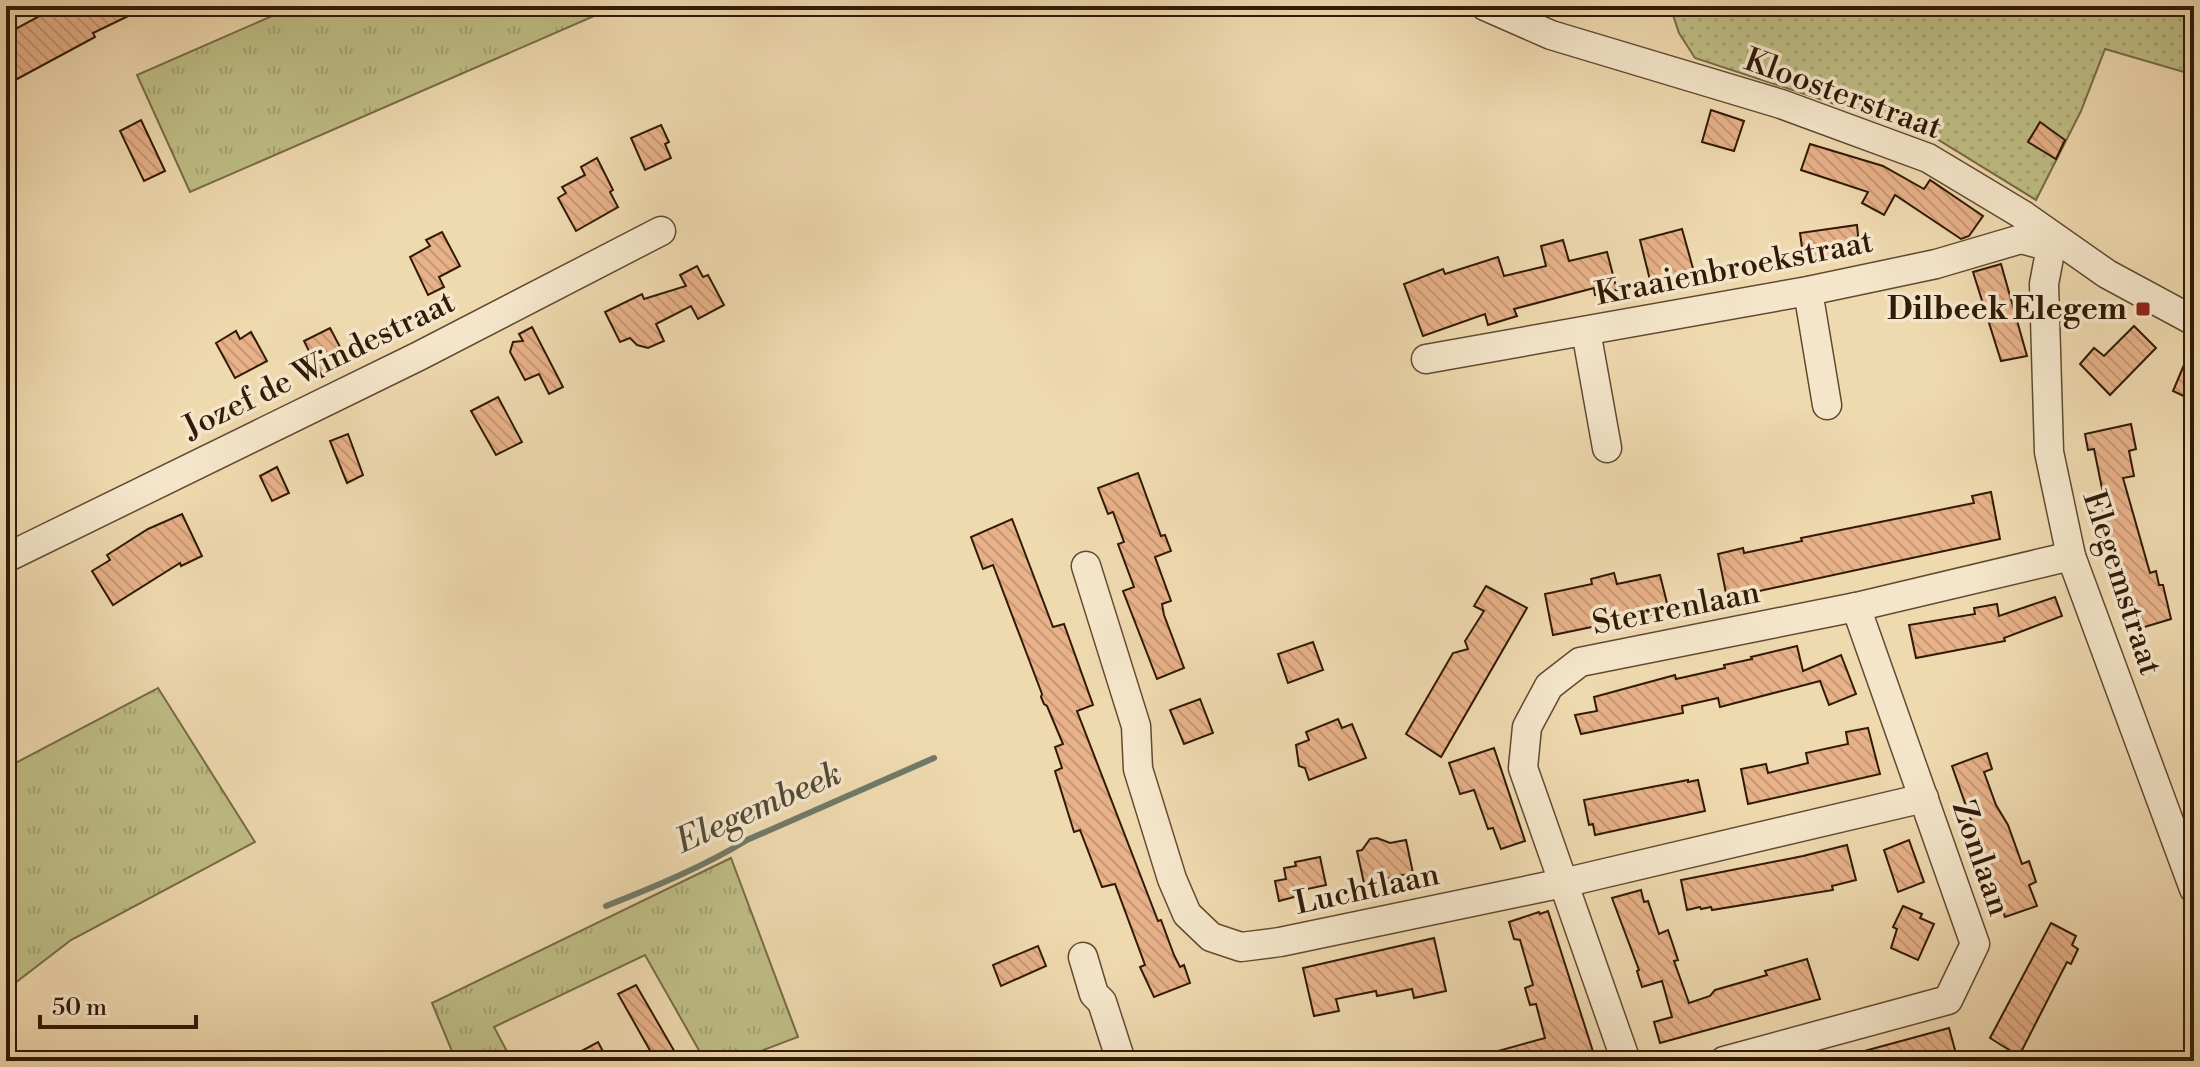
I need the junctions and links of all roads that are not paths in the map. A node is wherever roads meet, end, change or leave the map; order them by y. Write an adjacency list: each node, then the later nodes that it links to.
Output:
1 (1485, 6): 3 (street, Kloosterstraat)
2 (661, 231): 11 (street, Jozef de Windestraat)
3 (2055, 244): 4 (street, Kraaienbroekstraat); 5 (street, Kloosterstraat); 10 (street, Elegemstraat)
4 (1808, 291): 6 (street, Kraaienbroekstraat); 8 (street)
5 (2194, 321)
6 (1586, 331): 7 (street, Kraaienbroekstraat); 9 (street)
7 (1426, 359)
8 (1827, 405)
9 (1607, 448)
10 (2071, 556): 13 (street, Sterrenlaan); 16 (street, Elegemstraat)
11 (6, 558)
12 (1086, 566): 15 (street, Luchtlaan)
13 (1856, 607): 14 (street, Zonlaan); 15 (street, Sterrenlaan)
14 (1924, 798): 15 (street, Luchtlaan); 20 (street, Zonlaan)
15 (1563, 883): 19 (street, Sterrenlaan)
16 (2194, 889)
17 (1083, 957): 18 (street)
18 (1121, 1061)
19 (1626, 1061)
20 (1724, 1061)

